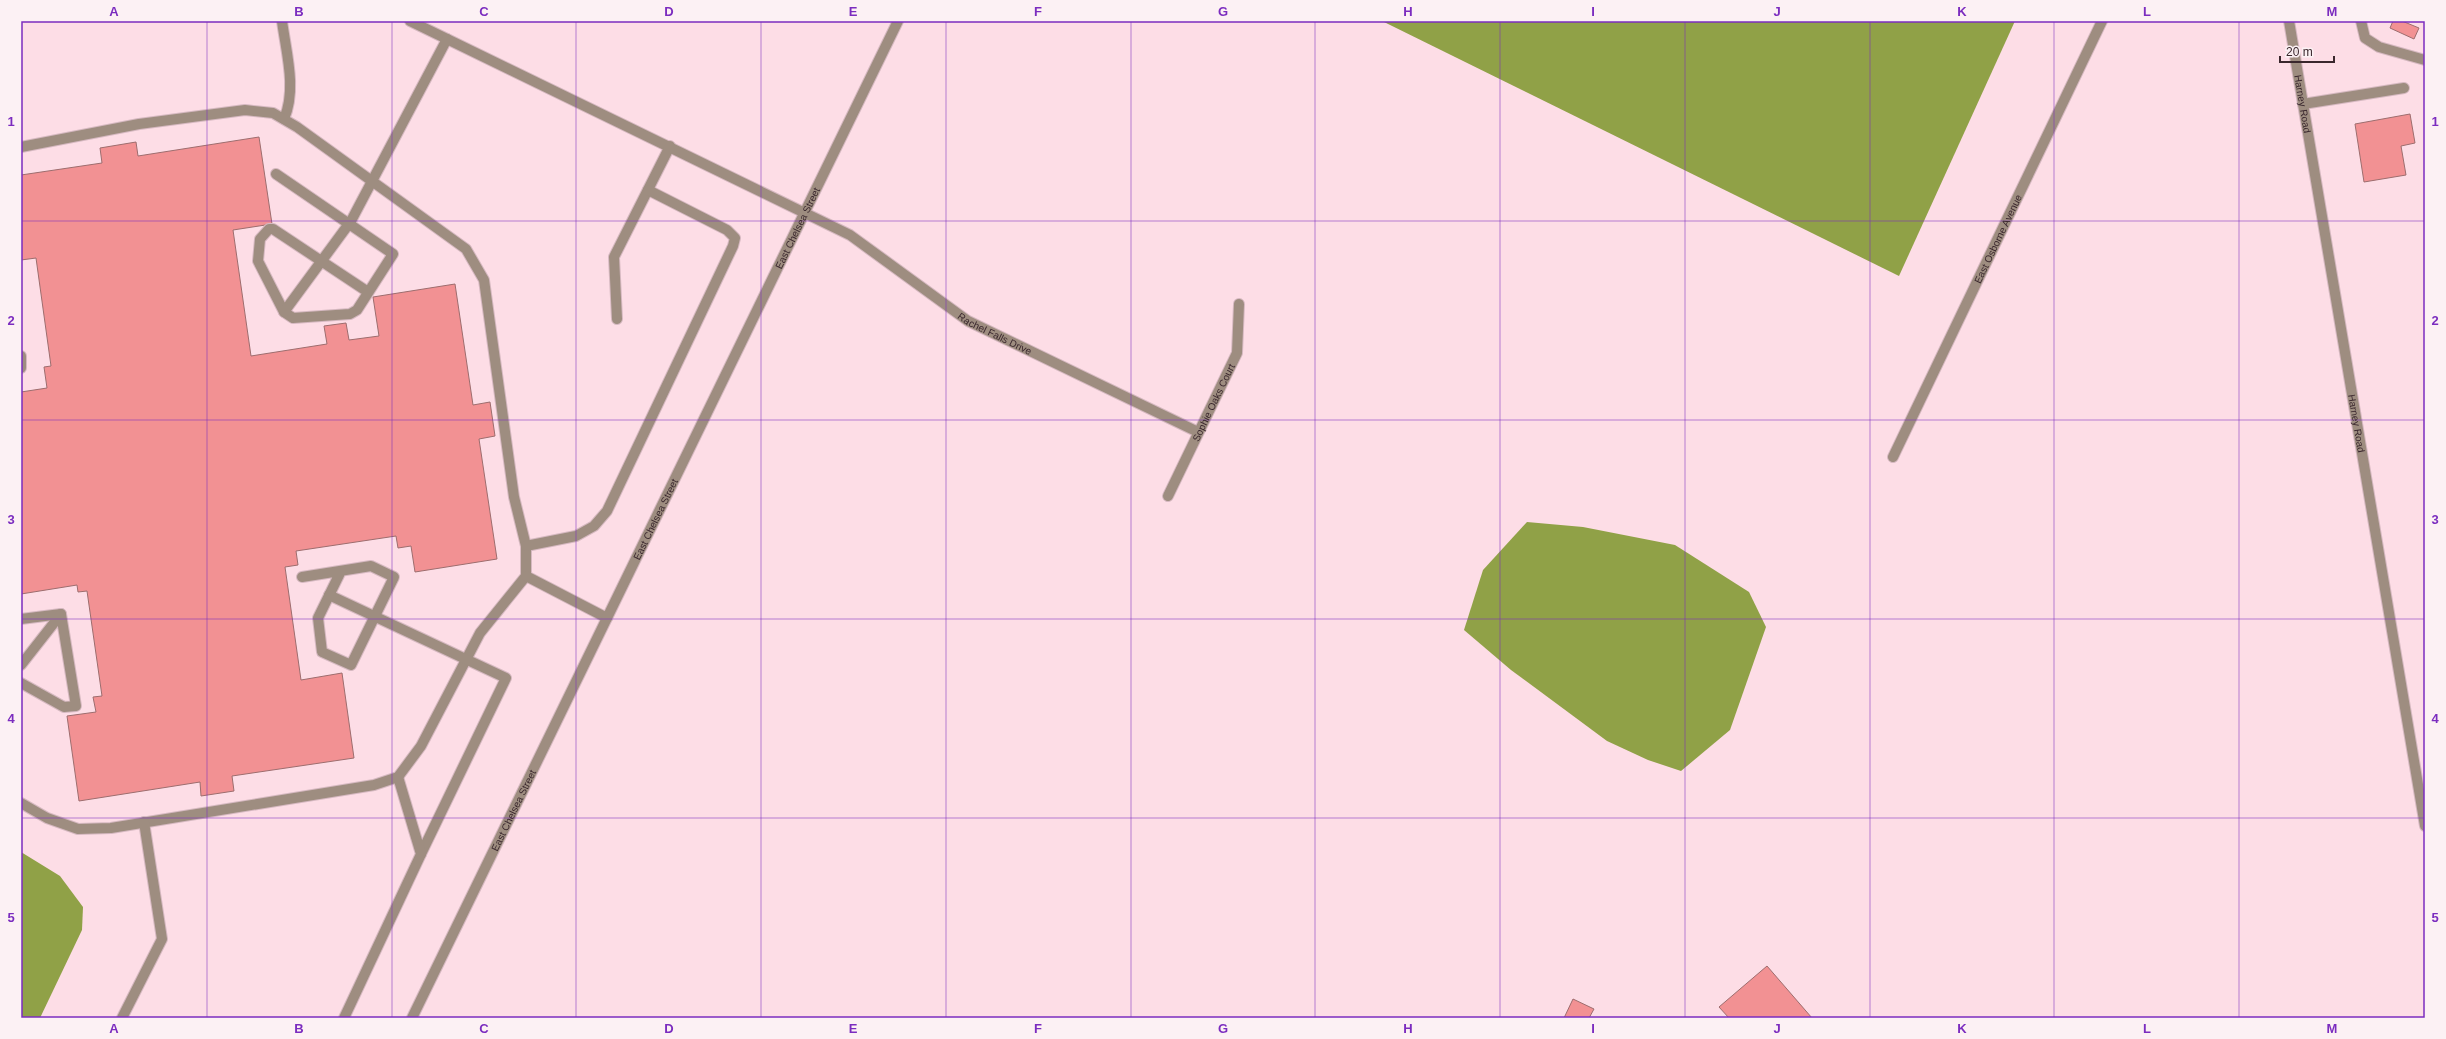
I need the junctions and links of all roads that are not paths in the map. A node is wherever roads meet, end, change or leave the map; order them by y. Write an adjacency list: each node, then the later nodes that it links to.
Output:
1 (282, 21): 11 (street)
2 (410, 21): 7 (street, Rachel Falls Drive)
3 (898, 21): 17 (street, East Chelsea Street)
4 (2102, 21): 27 (street, East Osborne Avenue)
5 (2289, 21): 10 (street, Harney Road)
6 (2361, 21): 8 (street)
7 (447, 39): 12 (street, Rachel Falls Drive); 15 (street)
8 (2425, 60)
9 (2404, 88): 10 (street)
10 (2303, 104): 44 (street, Harney Road)
11 (284, 119): 13 (street); 15 (street)
12 (670, 146): 16 (street); 17 (street, Rachel Falls Drive)
13 (21, 147)
14 (276, 174): 18 (street)
15 (373, 183): 18 (street); 29 (street)
16 (648, 190): 23 (street); 29 (street)
17 (806, 212): 26 (street, Rachel Falls Drive); 36 (street, East Chelsea Street)
18 (349, 224): 19 (street); 20 (street)
19 (322, 260): 20 (street); 22 (street); 22 (street)
20 (368, 292): 22 (street)
21 (1240, 304): 26 (street, Sophie Oaks Court)
22 (284, 312)
23 (617, 319)
24 (21, 356): 25 (street)
25 (21, 368)
26 (1198, 432): 28 (street, Sophie Oaks Court)
27 (1893, 457)
28 (1168, 496)
29 (526, 546): 31 (street)
30 (341, 571): 32 (street); 33 (street); 35 (street)
31 (526, 576): 36 (street); 38 (street)
32 (302, 577)
33 (329, 595): 35 (street); 35 (street)
34 (61, 614): 37 (street); 39 (street); 40 (street)
35 (375, 616): 38 (street)
36 (607, 618): 48 (street, East Chelsea Street)
37 (21, 619)
38 (467, 659): 41 (street); 45 (street)
39 (21, 665)
40 (21, 683)
41 (398, 777): 43 (street); 45 (street)
42 (21, 803): 43 (street)
43 (144, 822): 46 (street)
44 (2425, 826)
45 (421, 854): 47 (street)
46 (122, 1018)
47 (344, 1018)
48 (412, 1018)

